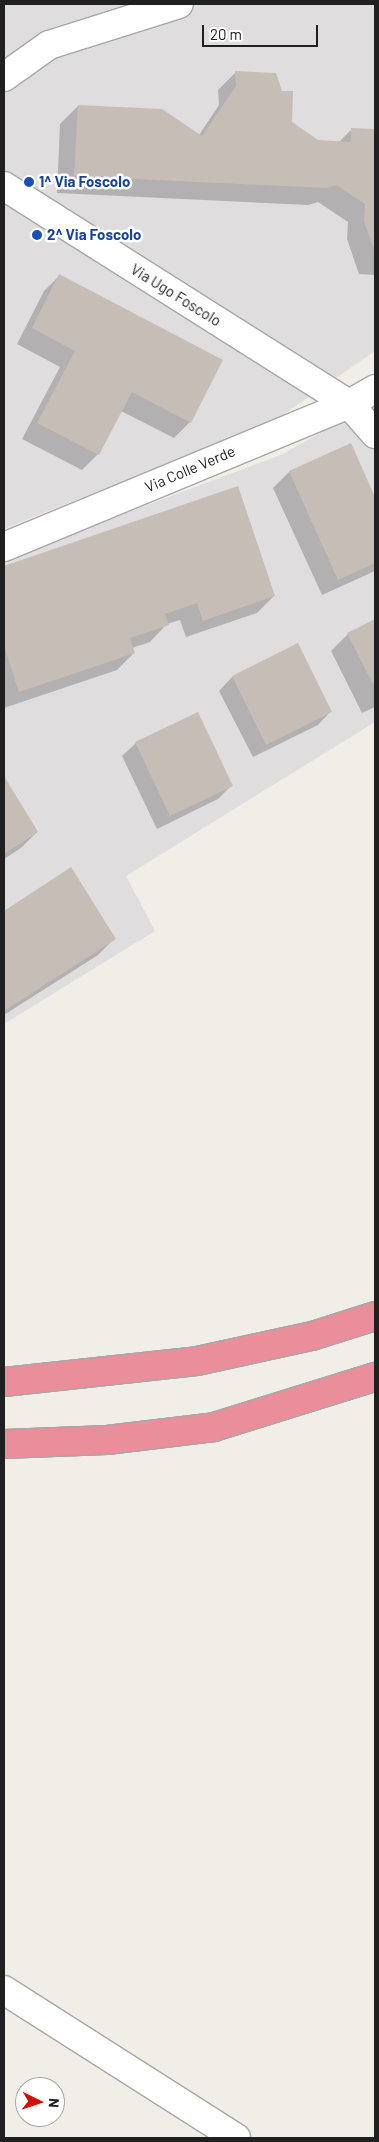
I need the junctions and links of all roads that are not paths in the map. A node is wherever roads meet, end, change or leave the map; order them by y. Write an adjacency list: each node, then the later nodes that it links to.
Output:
1 (179, 4): 2 (street)
2 (4, 77)
3 (4, 186): 5 (street, Via Ugo Foscolo)
4 (375, 389): 5 (street, Via Colle Verde)
5 (349, 404): 6 (street, Via Ugo Foscolo); 7 (street, Via Colle Verde)
6 (375, 434)
7 (4, 547)
8 (375, 1316): 10 (highway)
9 (375, 1377): 11 (highway)
10 (4, 1382)
11 (4, 1444)
12 (4, 1990): 13 (street)
13 (236, 2138)

